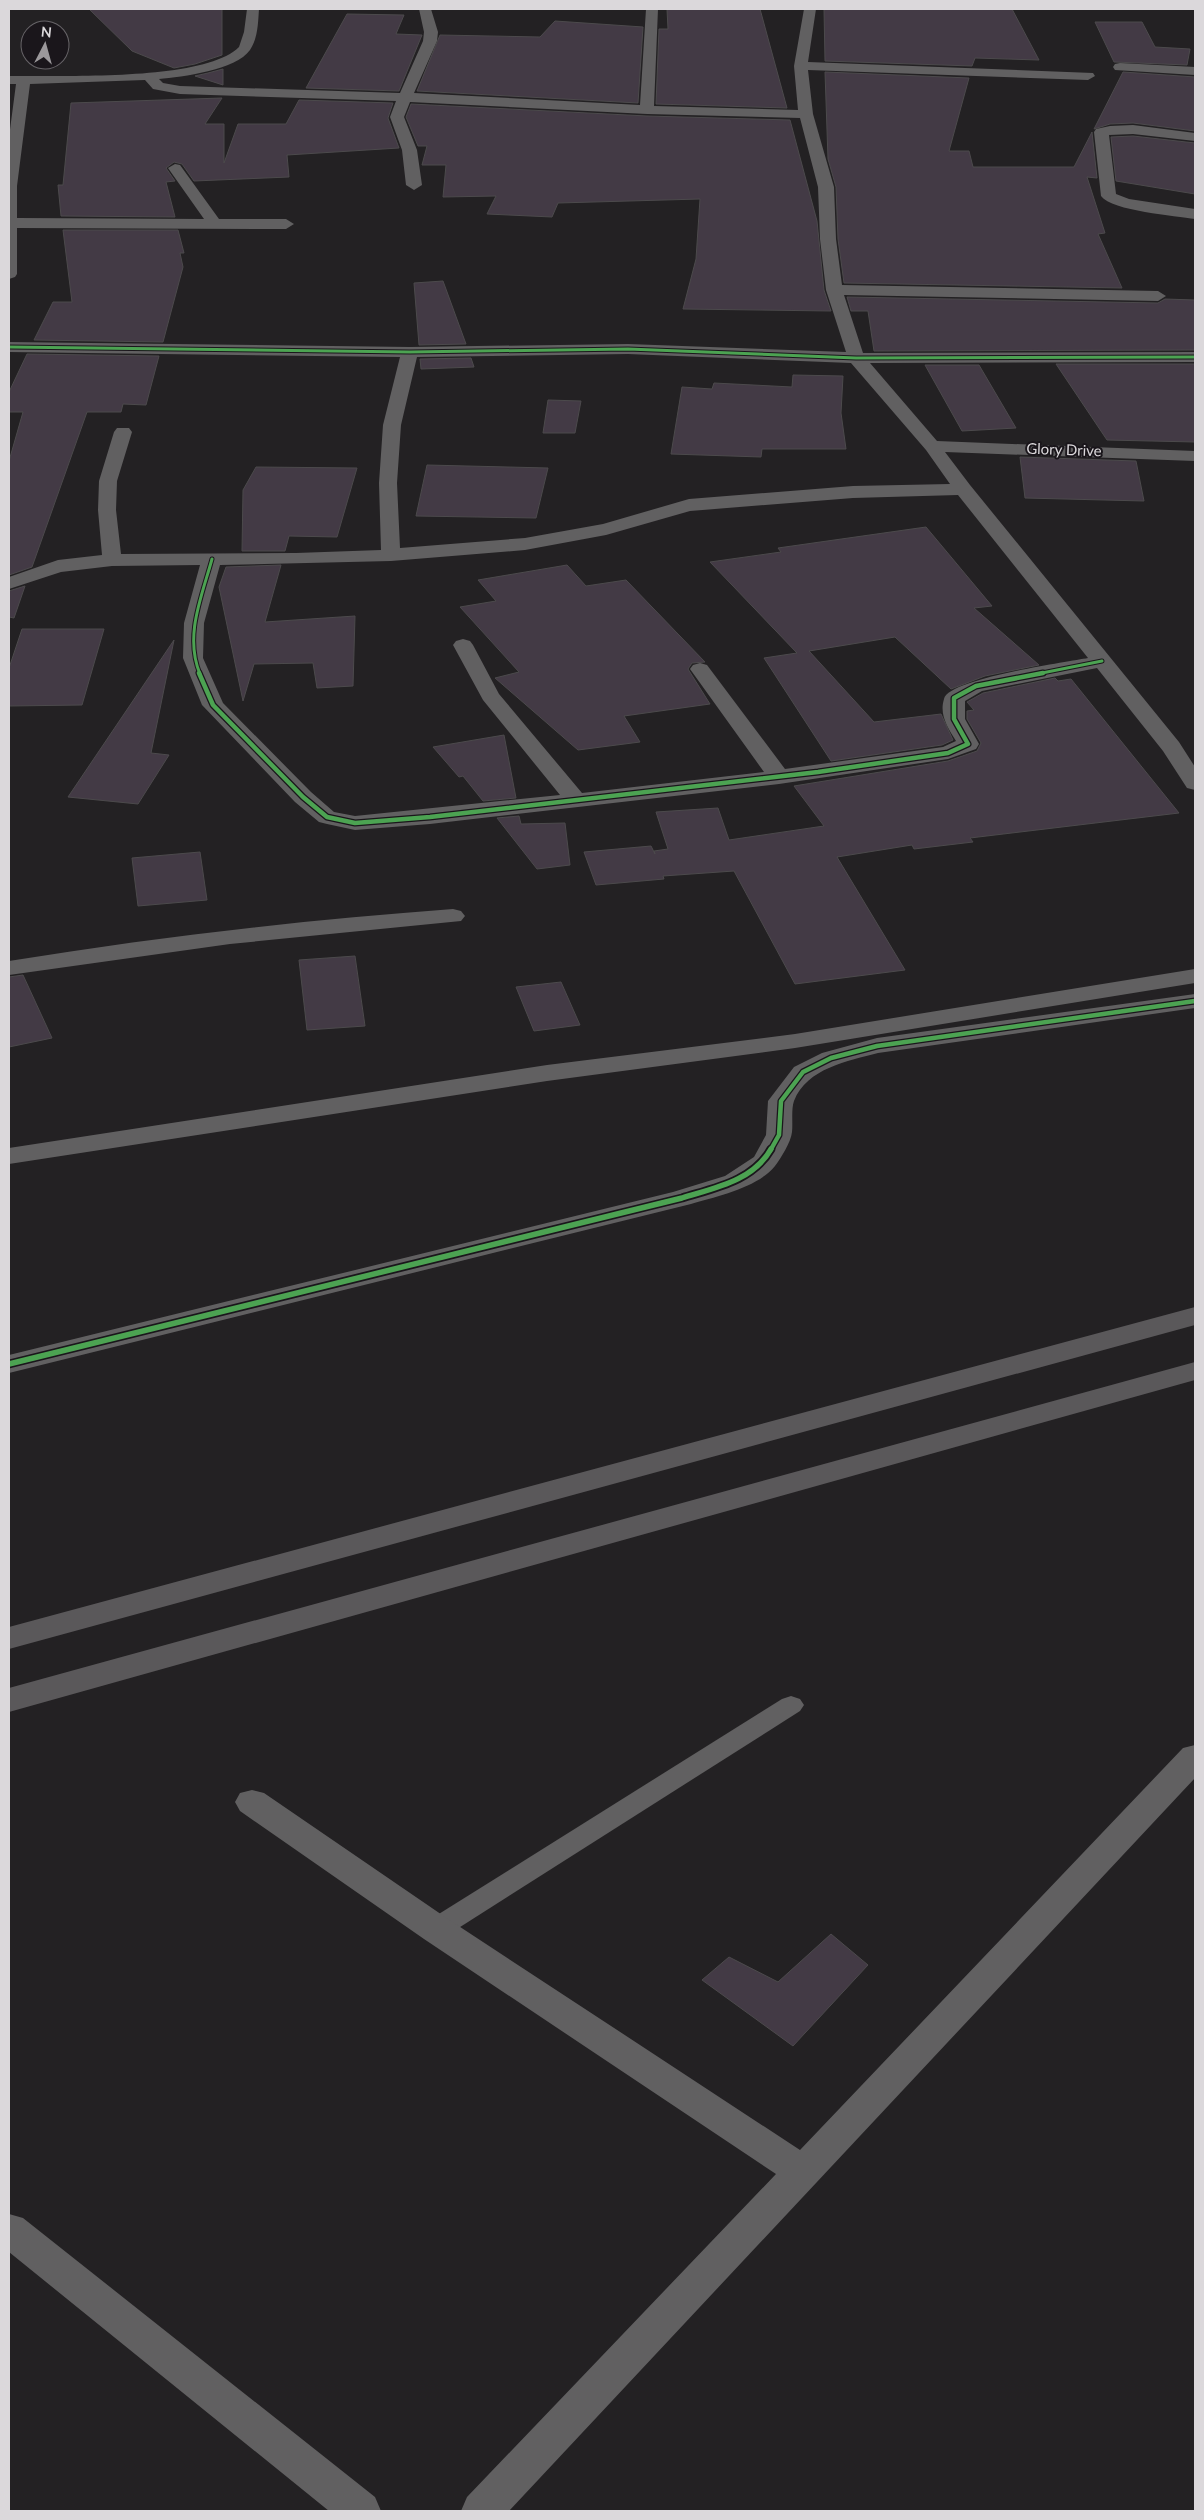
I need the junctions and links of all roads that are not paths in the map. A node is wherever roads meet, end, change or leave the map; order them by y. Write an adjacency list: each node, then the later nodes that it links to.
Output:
1 (252, 9): 8 (street)
2 (425, 9): 12 (street)
3 (652, 9): 13 (street)
4 (810, 9): 5 (street)
5 (801, 66): 9 (street); 14 (street)
6 (1120, 67): 7 (street)
7 (1195, 71)
8 (149, 76): 11 (street); 12 (street)
9 (1088, 76)
10 (9, 80): 11 (street)
11 (24, 80): 19 (street)
12 (402, 99): 13 (street); 17 (street)
13 (647, 110): 14 (street)
14 (806, 114): 23 (street)
15 (1195, 137): 18 (street)
16 (175, 168): 20 (street)
17 (414, 185)
18 (1195, 214)
19 (10, 223): 20 (street); 22 (street)
20 (215, 224): 21 (street)
21 (286, 224)
22 (9, 274)
23 (834, 290): 24 (street); 28 (street)
24 (1158, 296)
25 (9, 347): 26 (street)
26 (410, 352): 28 (street); 33 (street)
27 (1195, 357): 28 (street)
28 (856, 358): 30 (street)
29 (123, 432): 35 (street)
30 (932, 446): 31 (street, Glory Drive); 32 (street)
31 (1195, 456)
32 (963, 489): 33 (street); 38 (street)
33 (391, 555): 34 (street)
34 (212, 559): 35 (street); 44 (street)
35 (112, 560): 36 (street)
36 (9, 583)
37 (463, 645): 44 (street)
38 (1102, 661): 41 (street); 42 (street)
39 (700, 669): 42 (street)
40 (1195, 743): 41 (street)
41 (1172, 748): 43 (street)
42 (779, 776): 44 (street)
43 (1195, 783)
44 (576, 800)
45 (453, 916): 46 (street)
46 (9, 968)
47 (1195, 976): 49 (street)
48 (1195, 1002): 51 (street)
49 (9, 1156)
50 (1195, 1316): 53 (main road)
51 (9, 1364)
52 (1195, 1371): 54 (main road)
53 (9, 1638)
54 (9, 1700)
55 (791, 1705): 58 (lane)
56 (1195, 1757): 59 (street)
57 (252, 1802): 58 (street)
58 (436, 1929): 59 (street)
59 (803, 2172): 62 (street)
60 (9, 2230): 61 (street)
61 (360, 2511)
62 (482, 2511)

